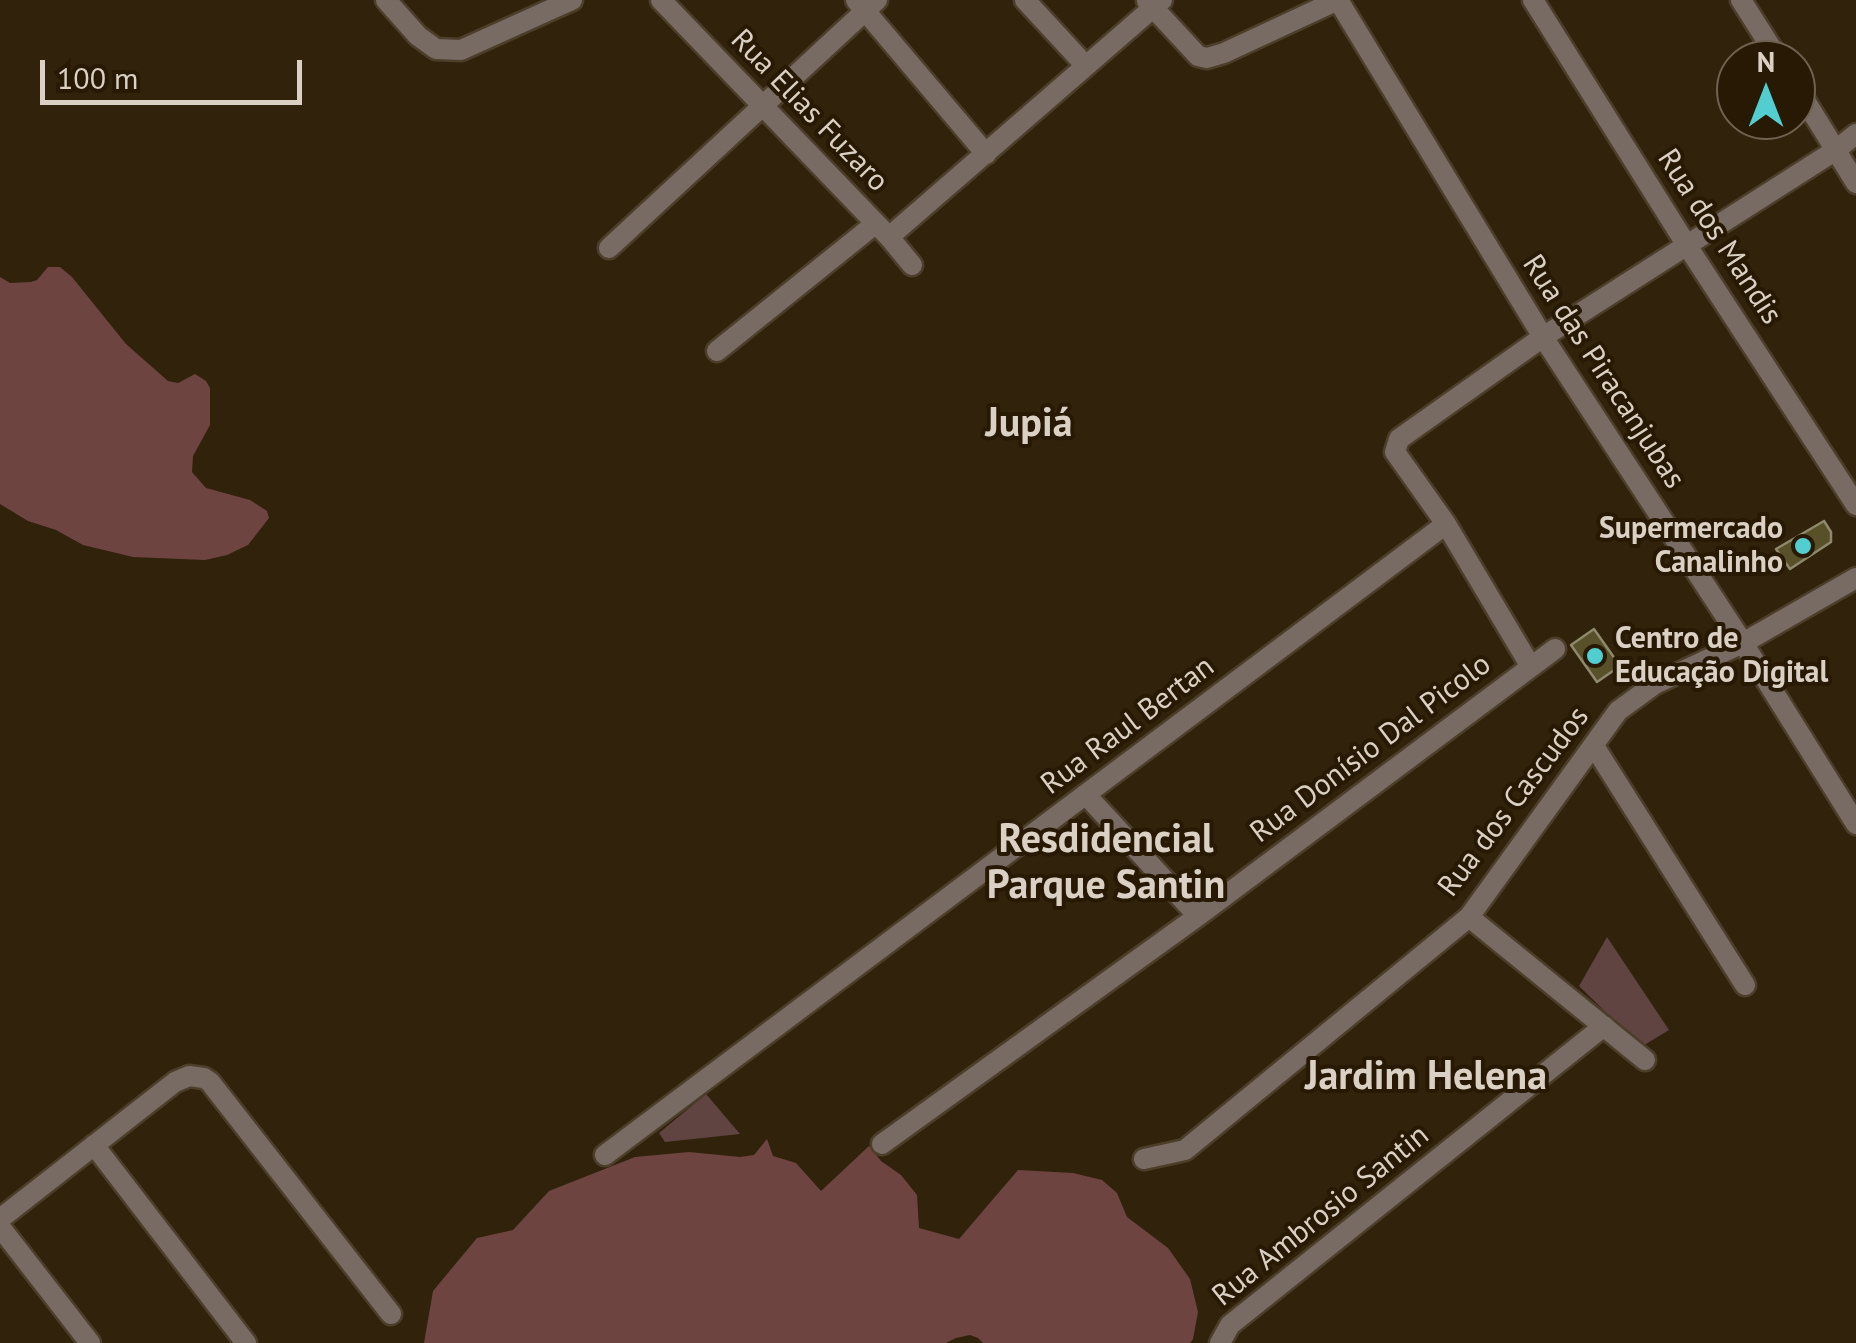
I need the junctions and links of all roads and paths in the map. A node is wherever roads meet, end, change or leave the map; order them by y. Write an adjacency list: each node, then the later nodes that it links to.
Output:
1 (386, 0): 2 (street)
2 (572, 0)
3 (661, 0): 12 (street, Rua Elias Fuzaro)
4 (1025, 0): 11 (street)
5 (1338, 0): 8 (street); 22 (street, Rua das Piracanjubas)
6 (1533, 0): 19 (street, Rua dos Mandis)
7 (1741, 0): 10 (street)
8 (1154, 2): 11 (street)
9 (866, 4): 12 (street); 16 (street)
10 (1766, 40)
11 (1086, 66): 16 (street)
12 (764, 106): 18 (street, Rua Elias Fuzaro); 20 (street)
13 (1816, 118): 15 (street)
14 (1856, 134): 15 (street)
15 (1836, 150): 17 (street); 19 (street)
16 (986, 154): 18 (street)
17 (1856, 183)
18 (882, 231): 21 (street, Rua Elias Fuzaro); 23 (street)
19 (1686, 244): 22 (street); 24 (street, Rua dos Mandis)
20 (609, 248)
21 (912, 265)
22 (1543, 337): 25 (street); 27 (street, Rua das Piracanjubas)
23 (717, 352)
24 (1856, 506)
25 (1446, 524): 29 (street); 31 (street, Rua Raul Bertan)
26 (1856, 578): 27 (street, Rua dos Cascudos)
27 (1742, 643): 30 (street, Rua dos Cascudos); 32 (street, Rua das Piracanjubas)
28 (1555, 649): 29 (street, Rua Donísio Dal Picolo)
29 (1531, 667): 33 (street, Rua Donísio Dal Picolo)
30 (1594, 746): 34 (street, Rua dos Cascudos); 35 (street)
31 (1087, 796): 33 (street); 40 (street, Rua Raul Bertan)
32 (1856, 824)
33 (1198, 916): 38 (street, Rua Donísio Dal Picolo)
34 (1468, 917): 36 (street); 41 (street, Rua dos Cascudos)
35 (1745, 985)
36 (1604, 1026): 37 (street); 46 (street, Rua Ambrosio Santin)
37 (1646, 1060)
38 (882, 1144)
39 (94, 1146): 42 (street); 43 (street); 45 (street)
40 (605, 1155)
41 (1144, 1158)
42 (0, 1223): 44 (street)
43 (391, 1314)
44 (90, 1343)
45 (246, 1343)
46 (1220, 1343)

